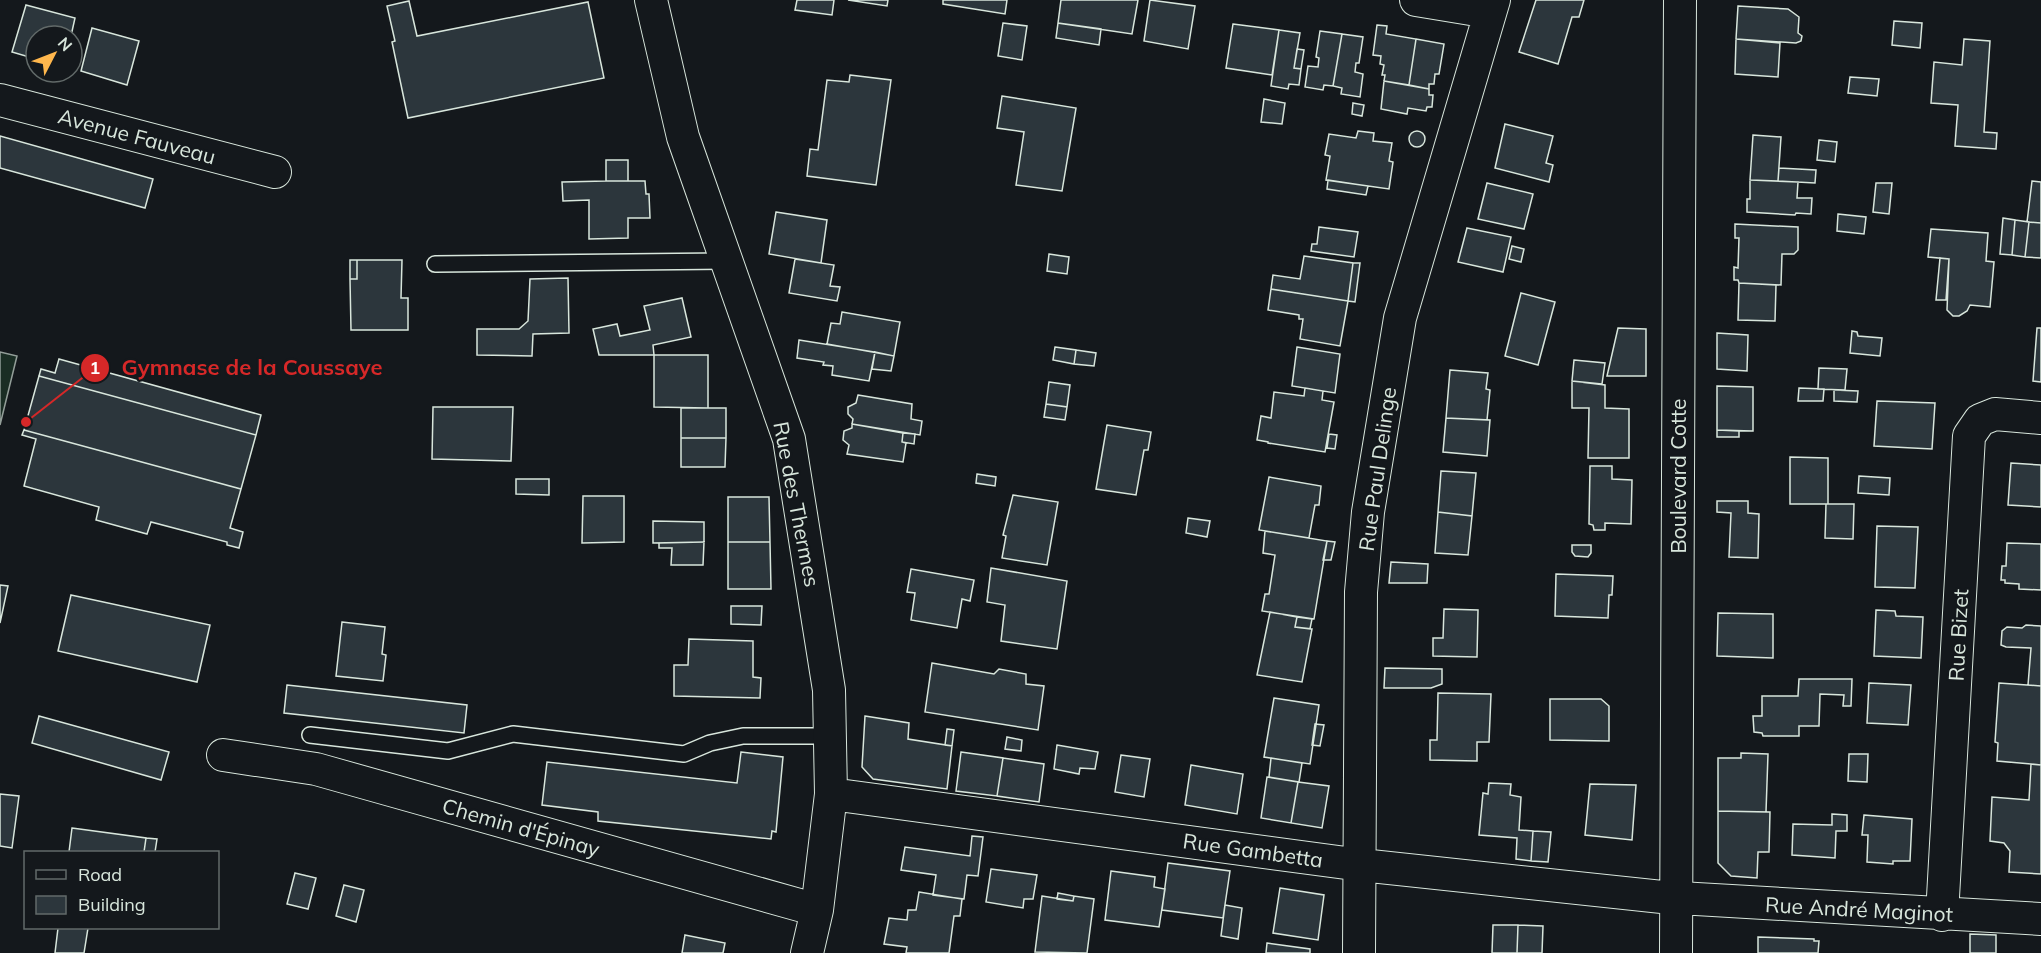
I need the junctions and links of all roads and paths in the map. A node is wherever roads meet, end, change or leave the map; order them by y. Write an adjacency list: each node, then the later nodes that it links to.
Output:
1 (651, 0): 7 (street, Rue des Thermes)
2 (1416, 0): 4 (street)
3 (1680, 0): 15 (street, Boulevard Cotte)
4 (1492, 6): 14 (street, Rue Paul Delinge)
5 (0, 100): 6 (street, Avenue Fauveau)
6 (275, 172)
7 (726, 261): 8 (lane); 11 (street, Rue des Thermes)
8 (435, 264)
9 (2041, 418): 17 (street, Rue Bizet)
10 (310, 735): 11 (lane)
11 (830, 736): 13 (street, Rue des Thermes)
12 (223, 755): 16 (street, Chemin d'Épinay)
13 (831, 794): 14 (street, Rue Gambetta); 16 (street, Rue des Thermes)
14 (1361, 865): 15 (street, Rue Gambetta); 20 (street, Rue Paul Delinge)
15 (1677, 899): 17 (street, Rue André Maginot); 21 (street, Boulevard Cotte)
16 (817, 910): 19 (street, Rue des Thermes)
17 (1942, 915): 18 (street, Rue André Maginot)
18 (2041, 919)
19 (807, 953)
20 (1359, 953)
21 (1677, 953)

